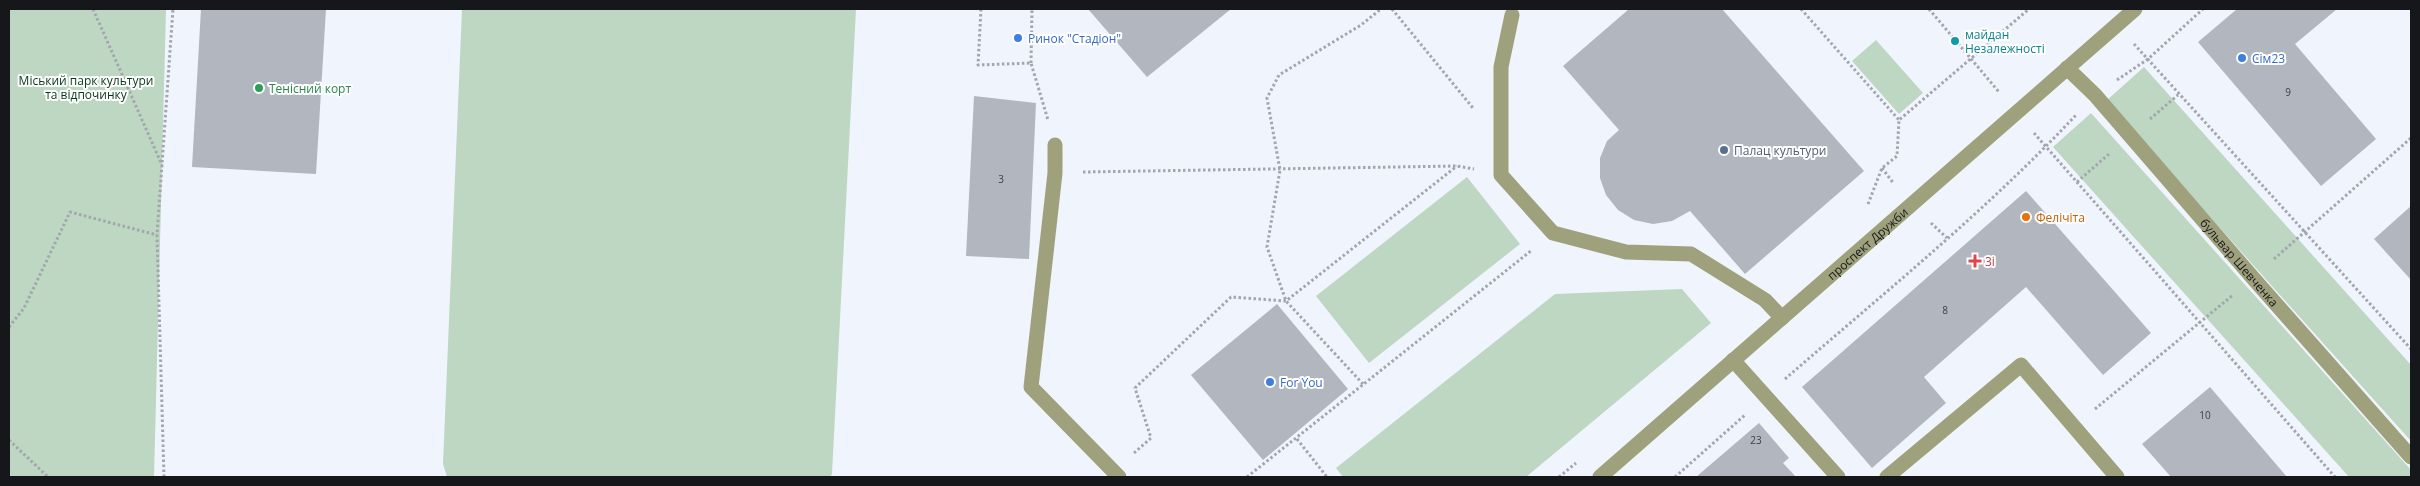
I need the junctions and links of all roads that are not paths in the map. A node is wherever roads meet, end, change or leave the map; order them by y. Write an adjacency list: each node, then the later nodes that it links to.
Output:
1 (2135, 9): 3 (street, проспект Дружби)
2 (1512, 15): 5 (street)
3 (2067, 68): 5 (street, проспект Дружби); 7 (street, бульвар Шевченка)
4 (1055, 145): 8 (street)
5 (1782, 318): 6 (street, проспект Дружби)
6 (1733, 360): 9 (street, проспект Дружби); 10 (street)
7 (2411, 457)
8 (1116, 474)
9 (1600, 477)
10 (1838, 477)
11 (1887, 477): 12 (street)
12 (2117, 477)

